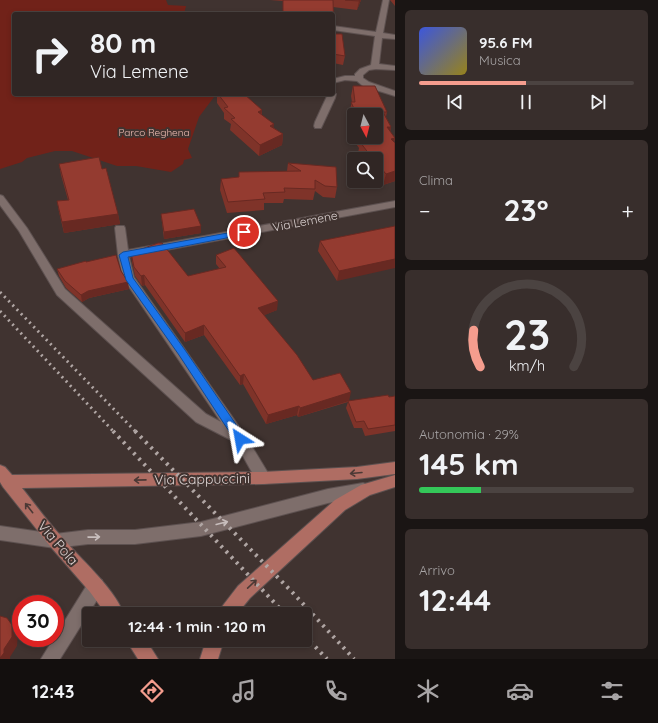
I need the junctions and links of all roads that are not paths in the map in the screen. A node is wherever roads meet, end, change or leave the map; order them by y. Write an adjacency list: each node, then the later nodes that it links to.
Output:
1 (386, 0): 3 (street)
2 (335, 28): 3 (street)
3 (379, 35): 4 (street); 5 (street)
4 (395, 37)
5 (375, 66): 6 (street); 7 (street)
6 (395, 68)
7 (359, 79): 8 (street); 9 (street)
8 (335, 80)
9 (395, 94)
10 (332, 96): 11 (street)
11 (318, 126)
12 (0, 198): 16 (street)
13 (395, 204): 15 (street, Via Lemene)
14 (120, 228): 15 (street)
15 (123, 255): 16 (street)
16 (240, 439): 19 (street)
17 (395, 468): 19 (main road, Via Cappuccini, one-way to 19)
18 (4, 476): 19 (main road, Via Cappuccini, one-way to 18); 23 (main road, Via Pola, one-way to 18)
19 (262, 478)
20 (395, 481): 21 (main road)
21 (366, 490): 23 (street, one-way to 21); 26 (main road, one-way to 21)
22 (0, 533): 23 (street)
23 (55, 541): 24 (main road, Via Pola)
24 (96, 586): 25 (main road, Via Pola); 29 (street)
25 (111, 607)
26 (232, 607)
27 (140, 647): 30 (main road)
28 (213, 647): 31 (main road)
29 (50, 659)
30 (149, 659)
31 (209, 659)

